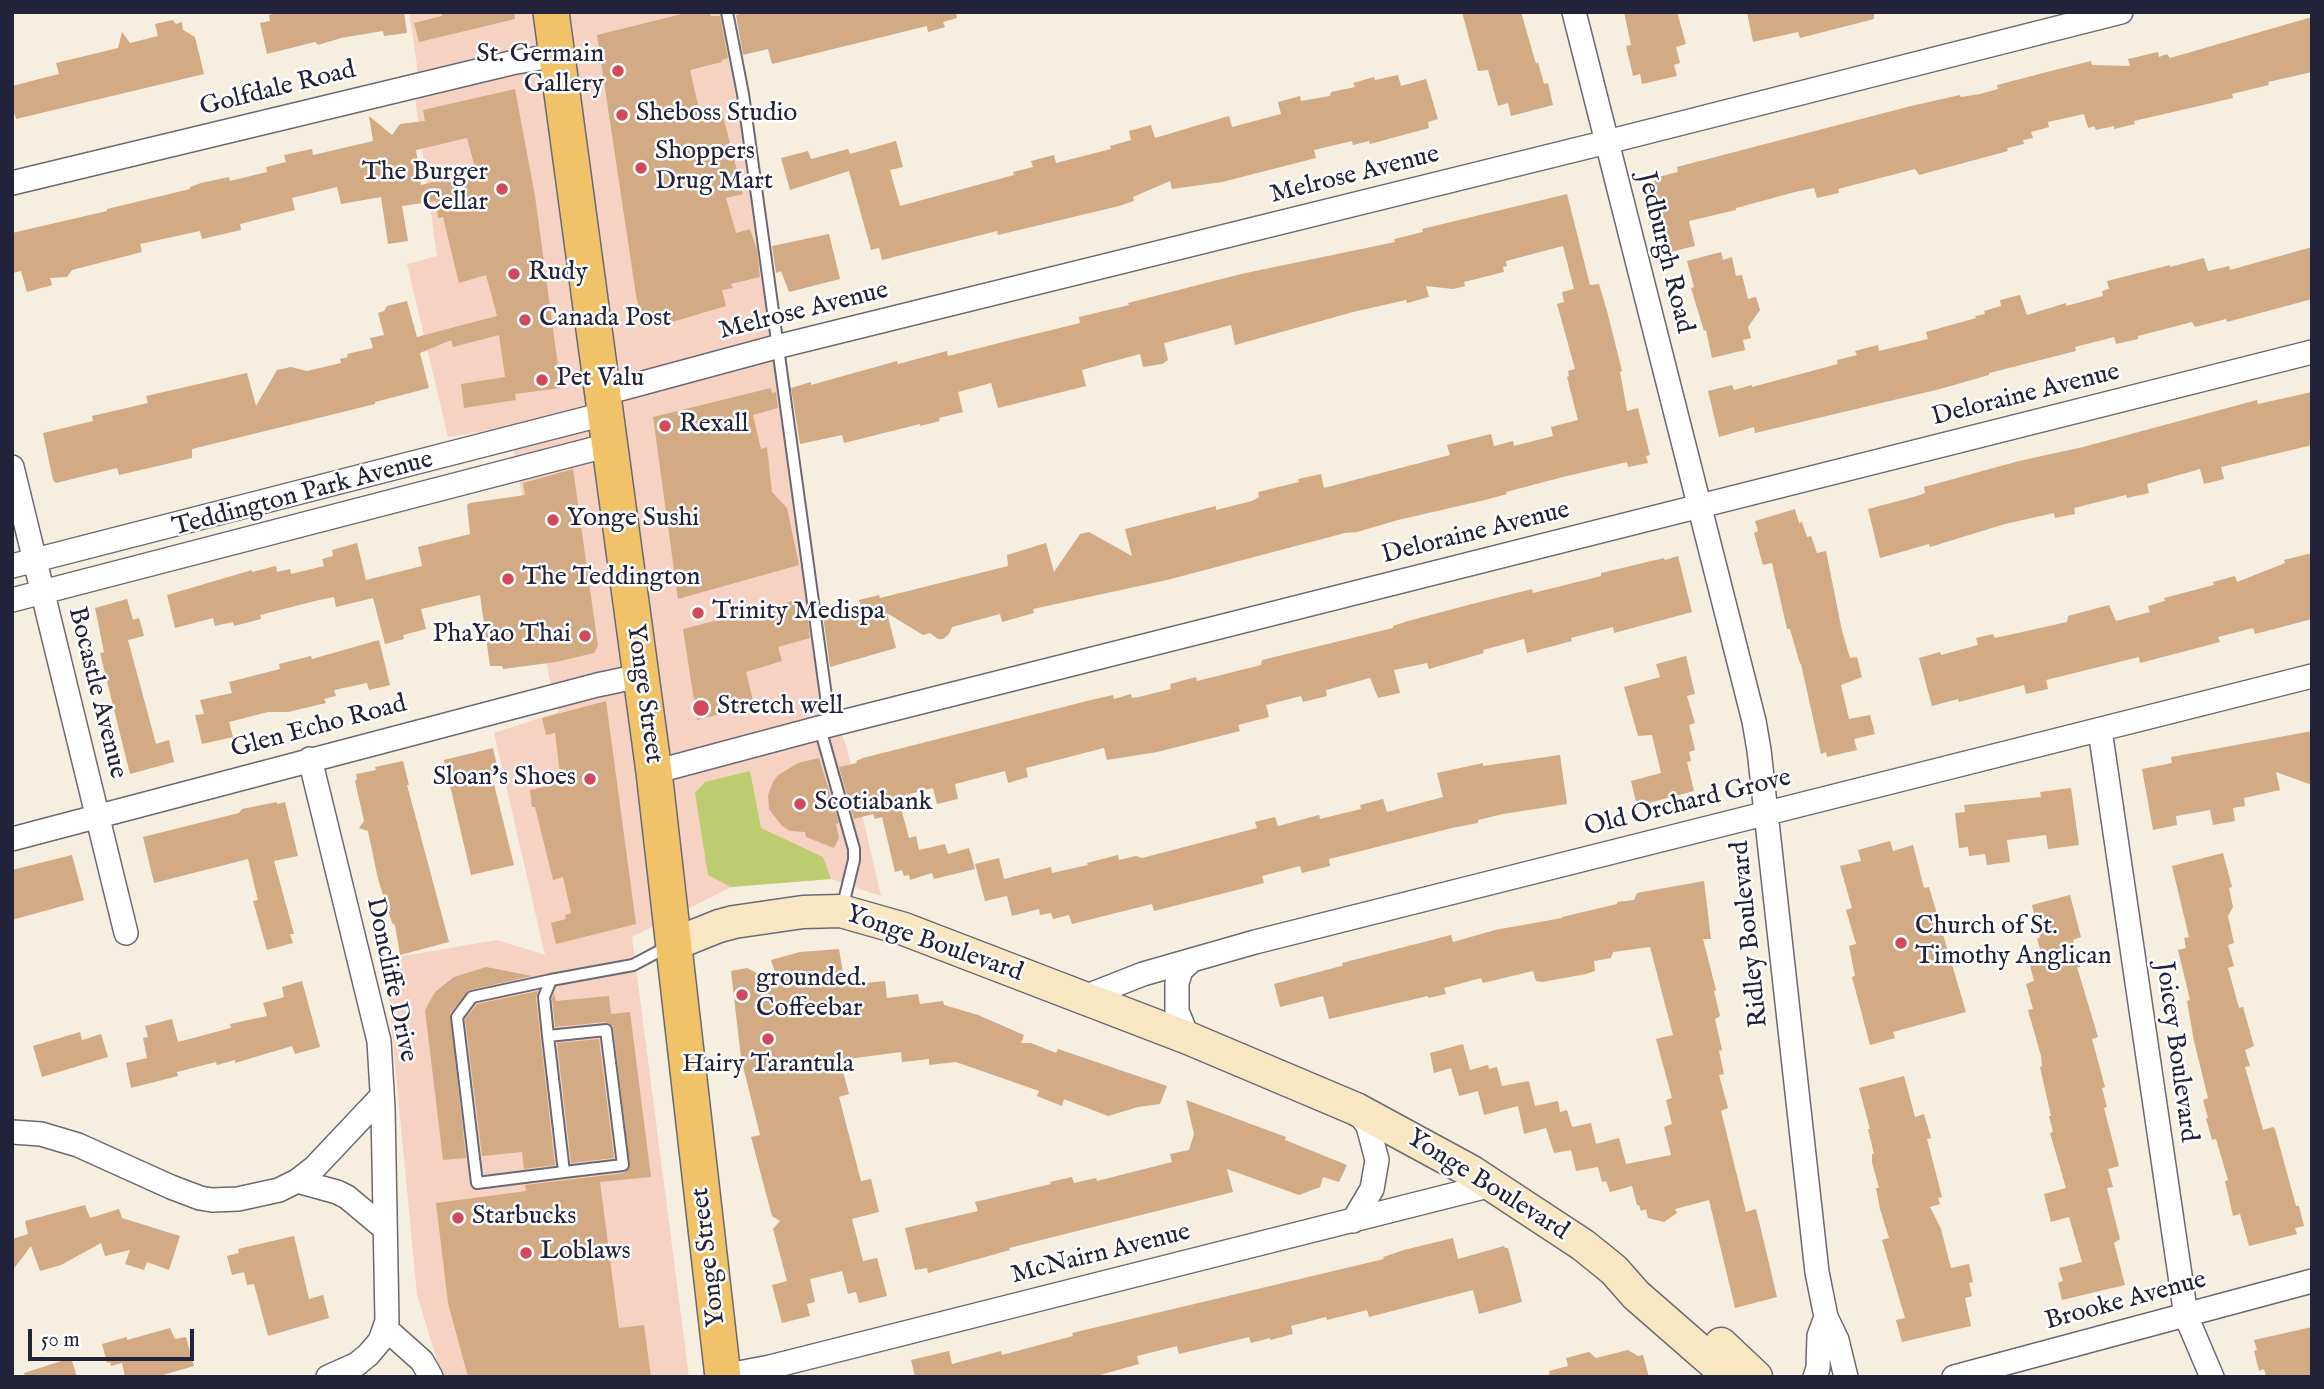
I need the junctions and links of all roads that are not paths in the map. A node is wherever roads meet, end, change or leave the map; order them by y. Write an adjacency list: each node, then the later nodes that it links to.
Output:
1 (551, 12): 5 (main road, Yonge Street)
2 (727, 12): 8 (lane)
3 (1574, 12): 6 (street, Jedburgh Road)
4 (2121, 12): 6 (street, Melrose Avenue)
5 (557, 55): 7 (street, Golfdale Road); 10 (main road, Yonge Street)
6 (1607, 142): 8 (street, Melrose Avenue); 12 (street, Jedburgh Road)
7 (12, 183)
8 (776, 347): 10 (street, Melrose Avenue); 19 (lane)
9 (2312, 352): 12 (street, Deloraine Avenue)
10 (605, 418): 13 (street, Teddington Park Avenue); 15 (street, Teddington Park Avenue); 17 (main road, Yonge Street)
11 (12, 467): 13 (street, Bocastle Avenue)
12 (1701, 507): 19 (street, Deloraine Avenue); 23 (street, Ridley Boulevard)
13 (35, 560): 14 (street, Teddington Park Avenue); 15 (street, Bocastle Avenue)
14 (12, 566)
15 (42, 592): 16 (street, Teddington Park Avenue); 24 (street, Bocastle Avenue)
16 (12, 600)
17 (640, 676): 21 (street, Glen Echo Road); 22 (main road, Yonge Street)
18 (2312, 676): 20 (street, Old Orchard Grove)
19 (825, 726): 22 (street, Deloraine Avenue); 26 (lane)
20 (2100, 730): 23 (street, Old Orchard Grove); 44 (street, Joicey Boulevard)
21 (310, 759): 24 (street, Glen Echo Road); 34 (street, Doncliffe Drive)
22 (654, 772): 28 (main road, Yonge Street)
23 (1766, 814): 29 (street, Old Orchard Grove); 45 (street, Ridley Boulevard)
24 (99, 816): 25 (street, Glen Echo Road); 27 (street, Bocastle Avenue)
25 (12, 839)
26 (841, 911): 28 (street, Yonge Boulevard); 31 (street, Yonge Boulevard)
27 (126, 933)
28 (674, 944): 30 (lane); 47 (main road, Yonge Street)
29 (1191, 961): 31 (street, Old Orchard Grove); 33 (street)
30 (551, 980): 32 (lane); 37 (lane)
31 (1082, 998): 33 (street, Yonge Boulevard)
32 (548, 1036): 37 (lane); 37 (lane)
33 (1188, 1038): 35 (street, Yonge Boulevard)
34 (382, 1096): 38 (street, Doncliffe Drive); 41 (street)
35 (1356, 1109): 39 (street, Yonge Boulevard); 40 (street, Yonge Boulevard)
36 (12, 1132): 38 (street, Doncliffe Drive)
37 (564, 1172)
38 (297, 1181): 41 (street)
39 (1492, 1185): 40 (street, McNairn Avenue); 42 (street, Yonge Boulevard)
40 (1353, 1221): 47 (street, McNairn Avenue)
41 (384, 1228): 46 (street)
42 (1614, 1270): 51 (street, Yonge Boulevard); 52 (street, Yonge Boulevard)
43 (2312, 1281): 44 (street, Brooke Avenue)
44 (2186, 1316): 54 (street, Brooke Avenue); 55 (street, Joicey Boulevard)
45 (1826, 1317): 48 (street, Ridley Boulevard); 53 (street, Ridley Boulevard)
46 (385, 1328): 49 (street); 50 (street)
47 (723, 1376)
48 (1847, 1376)
49 (328, 1377)
50 (432, 1377)
51 (1730, 1377)
52 (1756, 1377)
53 (1815, 1377)
54 (1954, 1377)
55 (2212, 1377)

